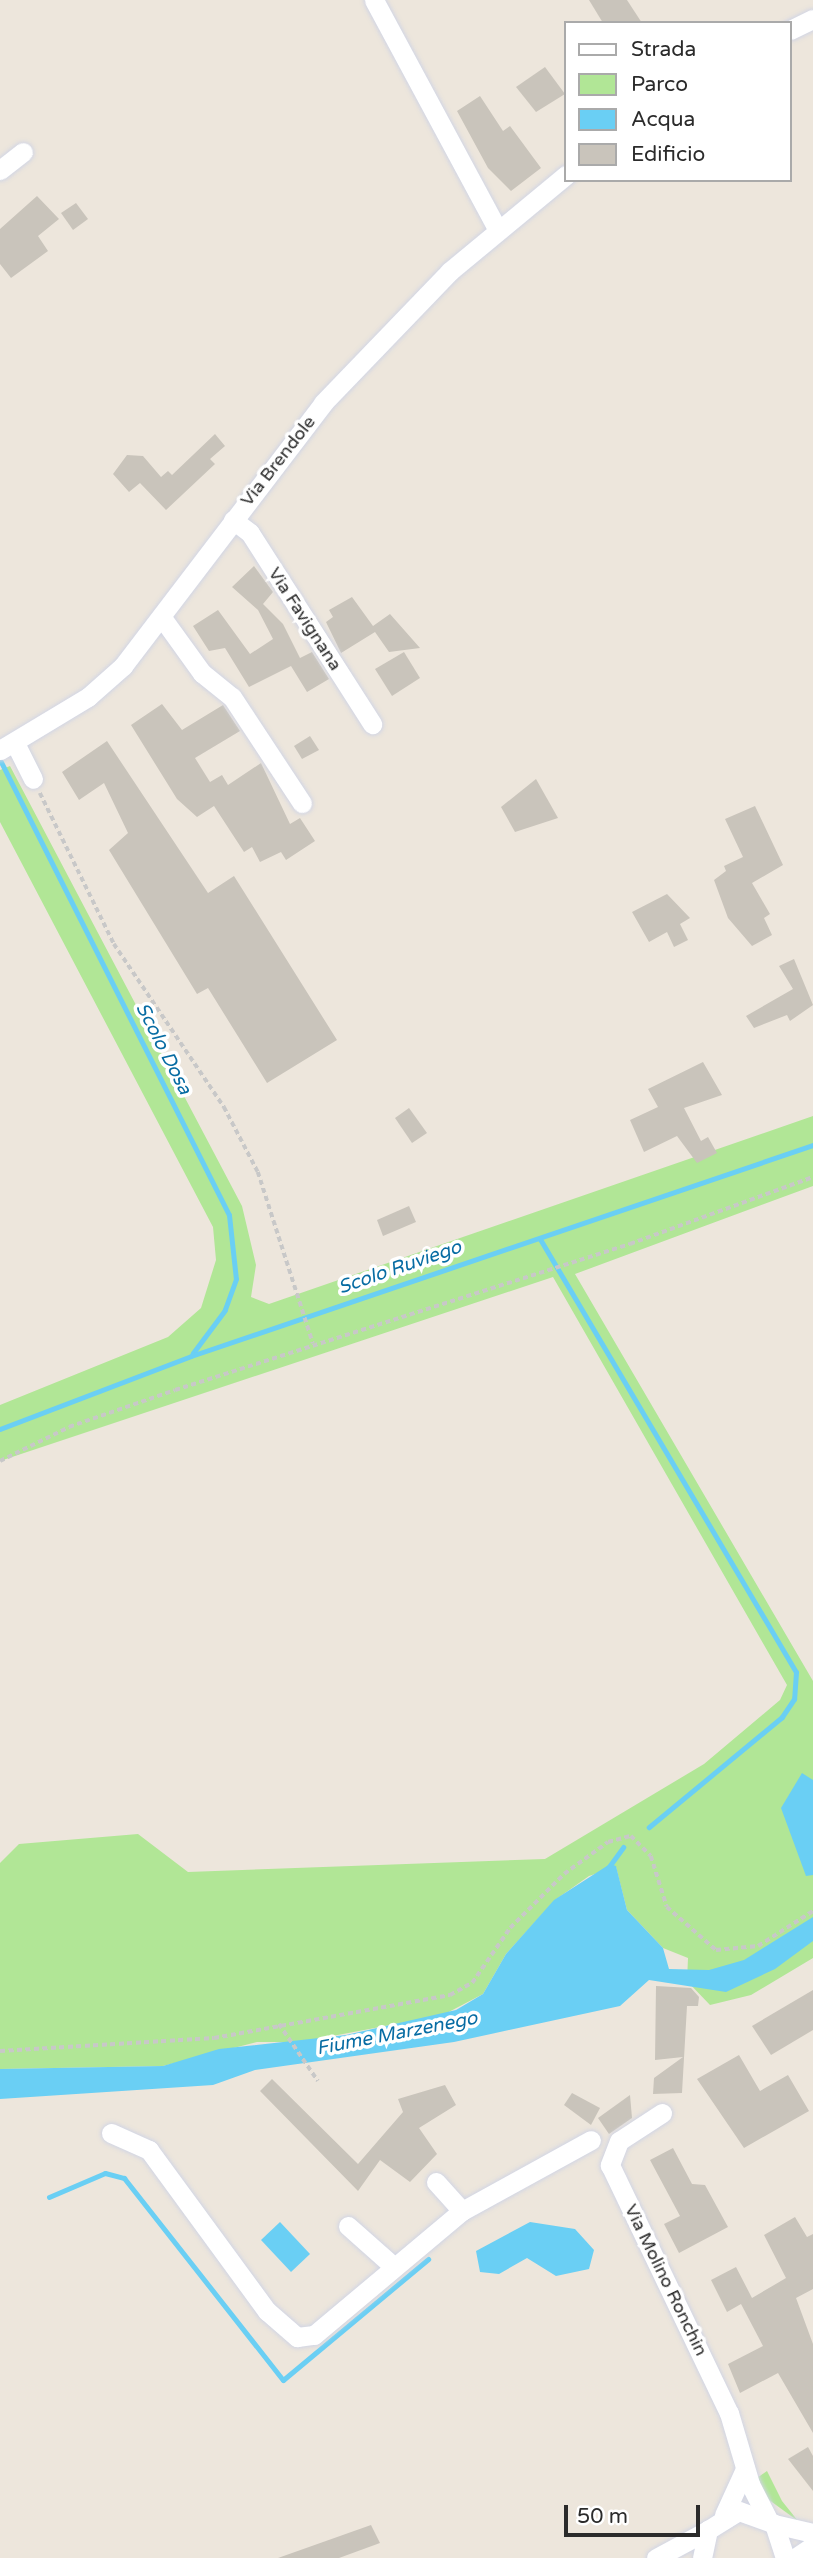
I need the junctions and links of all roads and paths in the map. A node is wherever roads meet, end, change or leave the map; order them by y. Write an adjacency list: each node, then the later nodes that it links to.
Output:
1 (374, 0): 7 (street)
2 (813, 19): 3 (street)
3 (792, 29)
4 (23, 152): 5 (street)
5 (0, 170)
6 (564, 177): 7 (street, Via Brendole)
7 (497, 228): 8 (street, Via Brendole)
8 (233, 520): 9 (street, Via Brendole); 10 (street, Via Favignana)
9 (163, 619): 11 (street, Via Brendole); 13 (street)
10 (372, 724)
11 (5, 748): 12 (street)
12 (33, 779): 15 (path)
13 (302, 803)
14 (813, 1177): 15 (path)
15 (313, 1343): 16 (path)
16 (0, 1461)
17 (813, 1911): 18 (path)
18 (279, 2024): 19 (path); 20 (path)
19 (0, 2051)
20 (318, 2081)
21 (662, 2113): 28 (street, Via Molino Ronchin)
22 (111, 2133): 27 (street)
23 (591, 2140): 25 (street)
24 (436, 2182): 25 (street)
25 (462, 2211): 27 (street)
26 (348, 2226): 27 (street)
27 (392, 2265)
28 (745, 2469): 29 (street); 30 (street, Via Molino Ronchin)
29 (724, 2515): 30 (street); 31 (street)
30 (771, 2522): 32 (street); 36 (street, Via Molino Ronchin)
31 (708, 2530): 34 (street); 35 (street)
32 (813, 2533)
33 (813, 2546): 37 (street)
34 (656, 2558)
35 (702, 2558)
36 (785, 2558)
37 (795, 2558)

